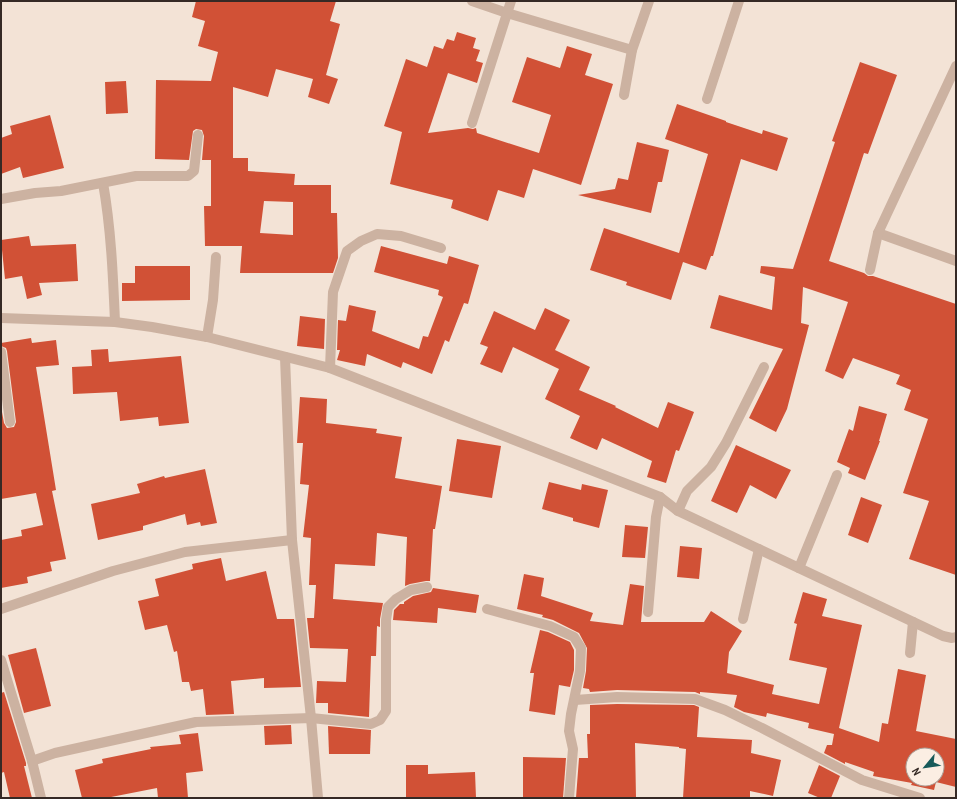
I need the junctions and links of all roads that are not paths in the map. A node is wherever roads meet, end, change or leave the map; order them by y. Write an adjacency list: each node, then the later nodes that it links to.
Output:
1 (472, 1): 5 (street)
2 (511, 1): 5 (street)
3 (650, 1): 6 (street)
4 (739, 1): 9 (street)
5 (507, 13): 6 (street); 10 (street)
6 (632, 50): 8 (street)
7 (956, 66): 14 (street)
8 (624, 95)
9 (707, 99)
10 (472, 123)
11 (198, 135): 12 (street)
12 (103, 183): 13 (street); 20 (street)
13 (1, 199)
14 (878, 233): 17 (street); 18 (street)
15 (441, 248): 24 (street)
16 (216, 257): 21 (street)
17 (956, 261)
18 (870, 270)
19 (1, 318): 20 (street)
20 (115, 322): 21 (street)
21 (207, 337): 23 (street)
22 (1, 352): 26 (street)
23 (285, 357): 24 (street); 30 (street)
24 (330, 368): 28 (street)
25 (764, 368): 29 (street)
26 (10, 422)
27 (837, 475): 32 (street)
28 (660, 497): 29 (street); 36 (street)
29 (678, 511): 31 (street)
30 (292, 540): 34 (street); 43 (street)
31 (759, 549): 32 (street); 37 (street)
32 (799, 568): 38 (street)
33 (427, 587): 43 (street)
34 (1, 609)
35 (487, 609): 42 (street)
36 (648, 612)
37 (742, 619)
38 (913, 622): 39 (street); 40 (street)
39 (956, 637)
40 (910, 653)
41 (1, 660): 44 (street)
42 (575, 700): 47 (street); 48 (street)
43 (311, 718): 44 (street); 46 (street)
44 (32, 761): 45 (street)
45 (41, 798)
46 (318, 798)
47 (569, 798)
48 (920, 798)

